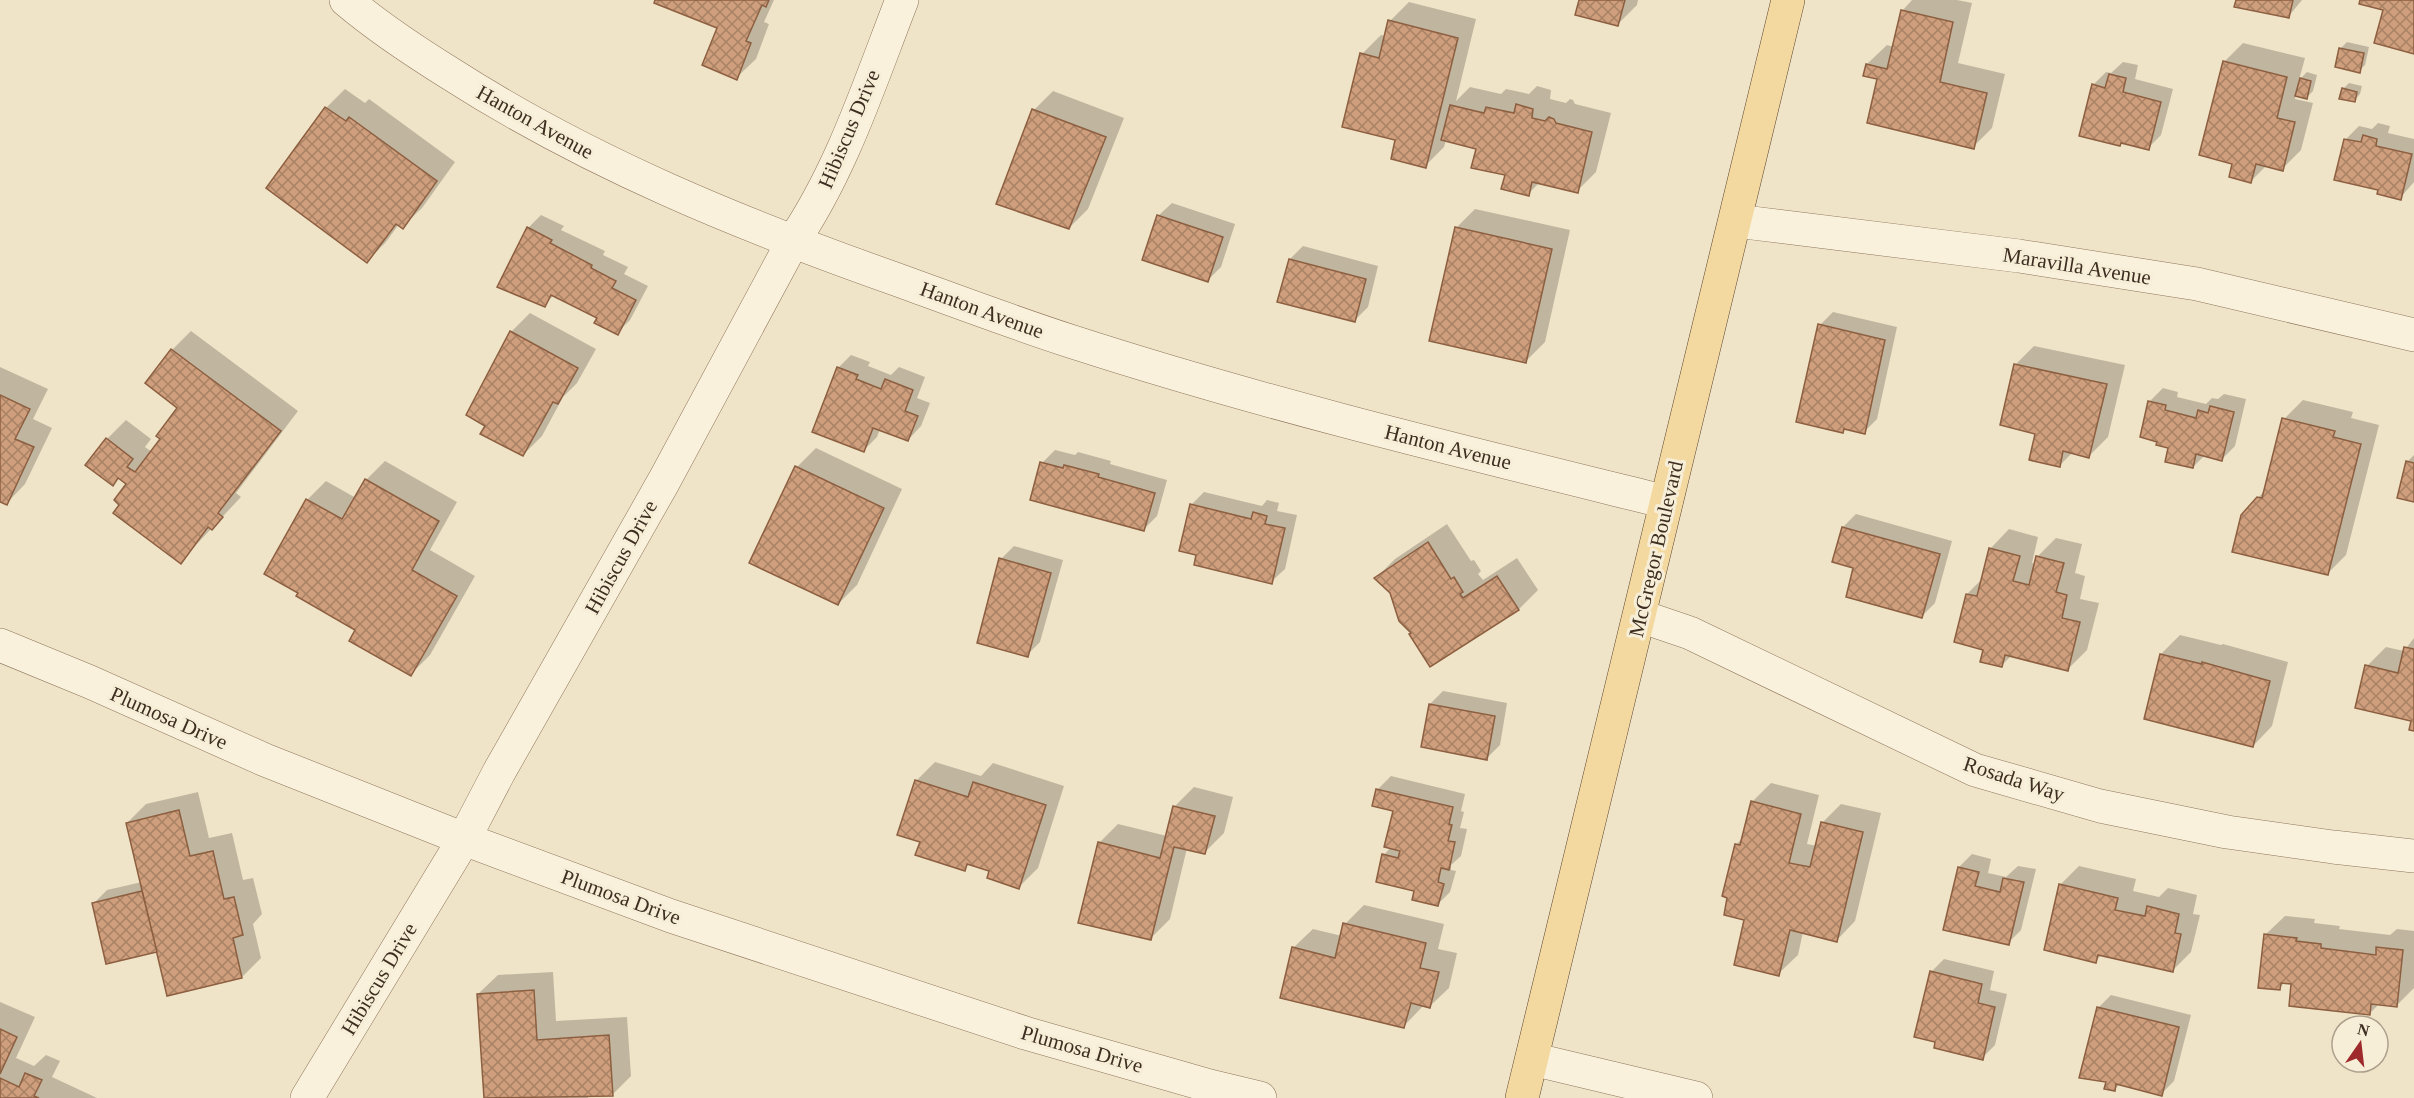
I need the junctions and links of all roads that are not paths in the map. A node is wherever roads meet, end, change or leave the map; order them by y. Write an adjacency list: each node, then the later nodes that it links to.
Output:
1 (346, 0): 5 (street, Hanton Avenue)
2 (902, 0): 5 (street, Hibiscus Drive)
3 (1788, 0): 4 (main road, McGregor Boulevard)
4 (1736, 221): 6 (street, Maravilla Avenue); 7 (main road, McGregor Boulevard)
5 (792, 243): 7 (street, Hanton Avenue); 10 (street, Hibiscus Drive)
6 (2414, 335)
7 (1666, 502): 8 (main road, McGregor Boulevard)
8 (1640, 616): 11 (street, Rosada Way); 12 (main road, McGregor Boulevard)
9 (0, 645): 10 (street, Plumosa Drive)
10 (464, 839): 13 (street, Hibiscus Drive); 14 (street, Plumosa Drive)
11 (2414, 856)
12 (1532, 1059): 15 (main road, McGregor Boulevard); 16 (street)
13 (307, 1098)
14 (1260, 1098)
15 (1522, 1098)
16 (1696, 1098)

